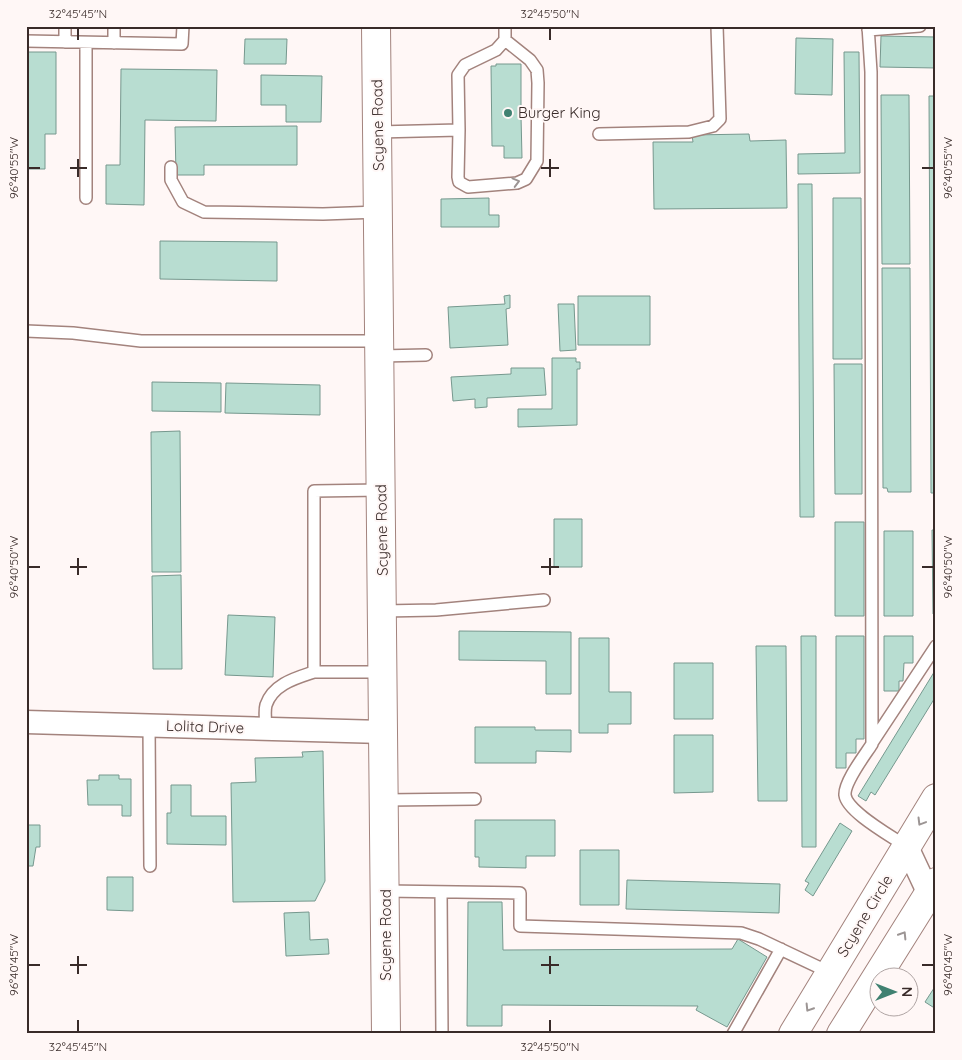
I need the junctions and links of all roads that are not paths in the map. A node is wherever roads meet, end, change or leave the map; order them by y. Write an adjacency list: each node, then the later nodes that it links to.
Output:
1 (65, 26): 11 (lane)
2 (114, 26): 13 (lane)
3 (182, 26): 13 (lane)
4 (376, 26): 15 (street, Scyene Road)
5 (505, 26): 9 (lane)
6 (717, 26): 16 (lane)
7 (920, 26): 8 (lane)
8 (868, 28): 33 (lane)
9 (505, 40): 14 (lane); 14 (lane, one-way to 9)
10 (26, 42): 11 (lane)
11 (65, 42): 12 (lane)
12 (86, 43): 13 (lane); 18 (lane)
13 (114, 43)
14 (459, 130): 15 (lane)
15 (378, 132): 19 (street, Scyene Road)
16 (599, 134)
17 (171, 167): 19 (lane)
18 (86, 198)
19 (379, 212): 21 (street, Scyene Road)
20 (26, 331): 21 (lane)
21 (380, 348): 22 (lane); 23 (street, Scyene Road)
22 (426, 355)
23 (381, 490): 25 (street, Scyene Road); 27 (lane)
24 (544, 600): 25 (lane)
25 (383, 611): 28 (street, Scyene Road)
26 (936, 646): 33 (lane)
27 (314, 672): 28 (lane); 31 (lane)
28 (383, 672): 32 (street, Scyene Road)
29 (26, 722): 30 (street, Lolita Drive)
30 (149, 725): 31 (street, Lolita Drive); 38 (lane)
31 (266, 729): 32 (street, Lolita Drive)
32 (383, 732): 36 (street, Scyene Road)
33 (872, 744): 37 (lane)
34 (936, 798): 37 (street, Scyene Circle, one-way to 37)
35 (475, 799): 36 (lane)
36 (385, 800): 39 (street, Scyene Road)
37 (907, 847): 41 (street); 43 (street, Scyene Circle)
38 (150, 866)
39 (385, 891): 40 (lane); 44 (street, Scyene Road)
40 (442, 892): 42 (lane); 45 (lane)
41 (933, 892): 48 (street, one-way to 41)
42 (781, 949): 43 (lane); 46 (lane)
43 (831, 973): 47 (street, Scyene Circle, one-way to 47)
44 (386, 1034)
45 (442, 1034)
46 (733, 1034)
47 (794, 1034)
48 (841, 1034)

